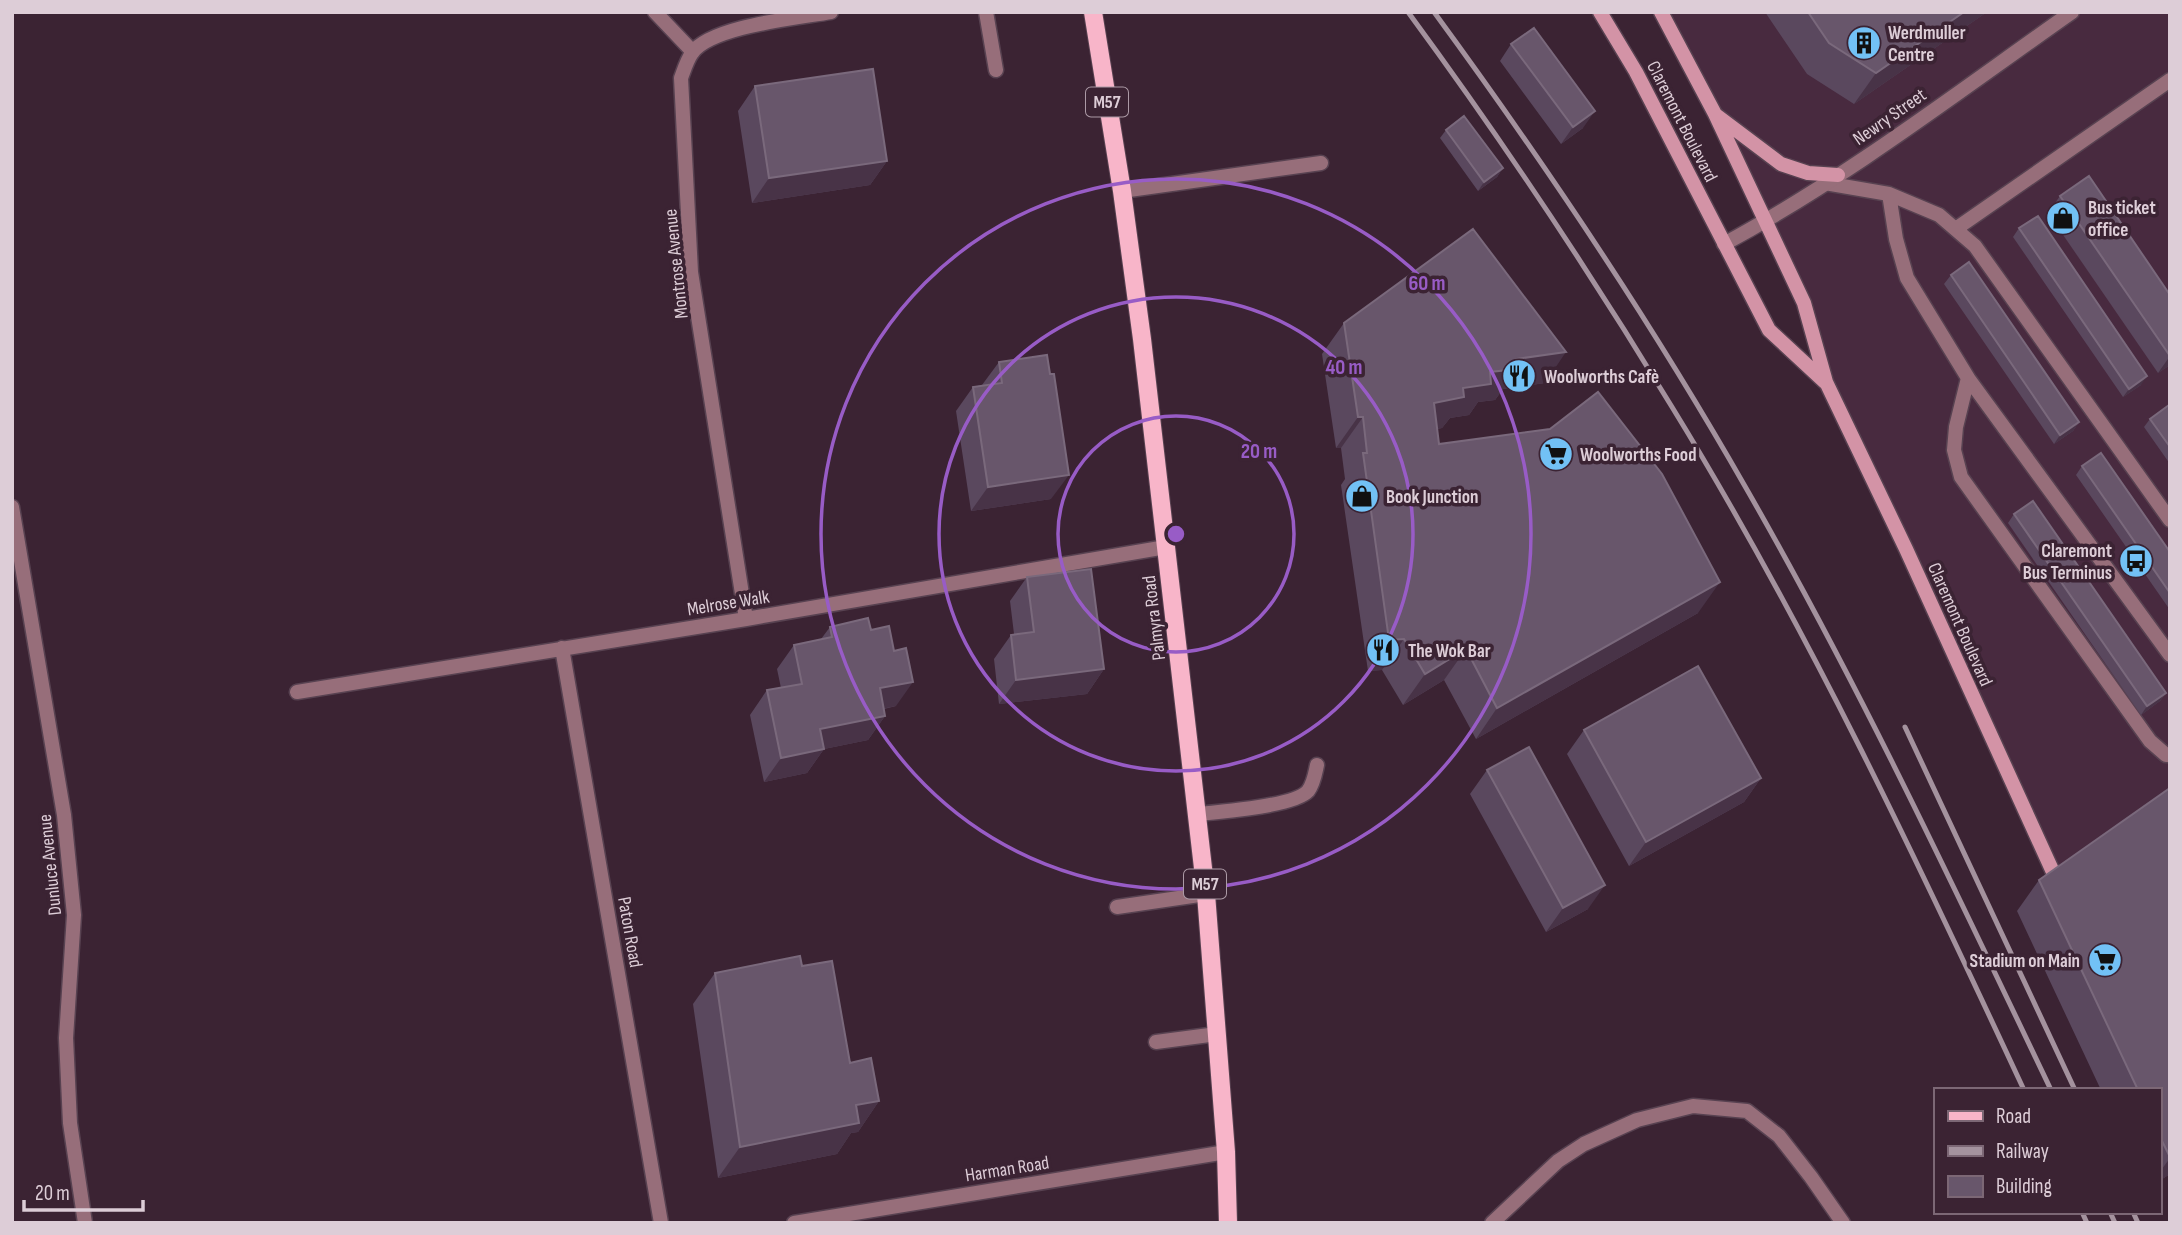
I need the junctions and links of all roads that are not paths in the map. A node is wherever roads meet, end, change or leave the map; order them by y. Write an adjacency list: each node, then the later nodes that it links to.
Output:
1 (655, 12): 8 (street)
2 (831, 12): 8 (street)
3 (986, 12): 9 (street)
4 (1093, 12): 15 (main road, Palmyra Road / M57)
5 (1600, 12): 19 (street, Claremont Boulevard)
6 (1661, 12): 11 (street, Claremont Boulevard)
7 (2072, 12): 13 (street, Newry Street)
8 (692, 52): 25 (street, Montrose Avenue)
9 (996, 69)
10 (2170, 80): 18 (street)
11 (1715, 114): 13 (street); 17 (street, Claremont Boulevard)
12 (1321, 163): 15 (street)
13 (1838, 174): 14 (street, Newry Street)
14 (1825, 183): 16 (street); 17 (street, Newry Street)
15 (1122, 191): 24 (main road, Palmyra Road / M57)
16 (1889, 194): 18 (street); 20 (street)
17 (1765, 222): 19 (street, Newry Street); 21 (street, Claremont Boulevard)
18 (1957, 228): 23 (street)
19 (1724, 244): 21 (street, Claremont Boulevard)
20 (1968, 378): 27 (street); 29 (street)
21 (1826, 383): 32 (street, Claremont Boulevard)
22 (12, 507): 38 (street, Dunluce Avenue)
23 (2170, 520)
24 (1166, 547): 25 (street, Melrose Walk); 31 (main road, Palmyra Road / M57)
25 (746, 619): 26 (street, Melrose Walk)
26 (562, 648): 28 (street, Melrose Walk); 39 (street, Paton Road)
27 (2170, 655)
28 (297, 692)
29 (2170, 755)
30 (1317, 765): 31 (street)
31 (1197, 814): 33 (main road, Palmyra Road / M57)
32 (2058, 883)
33 (1206, 894): 34 (street); 35 (main road, Palmyra Road / M57)
34 (1117, 906)
35 (1217, 1034): 36 (street); 37 (main road, Palmyra Road / M57)
36 (1156, 1042)
37 (1226, 1152): 40 (street, Harman Road); 41 (main road, Palmyra Road / M57)
38 (85, 1223)
39 (661, 1223)
40 (794, 1223)
41 (1228, 1223)
42 (1492, 1223): 43 (street)
43 (1843, 1223)

